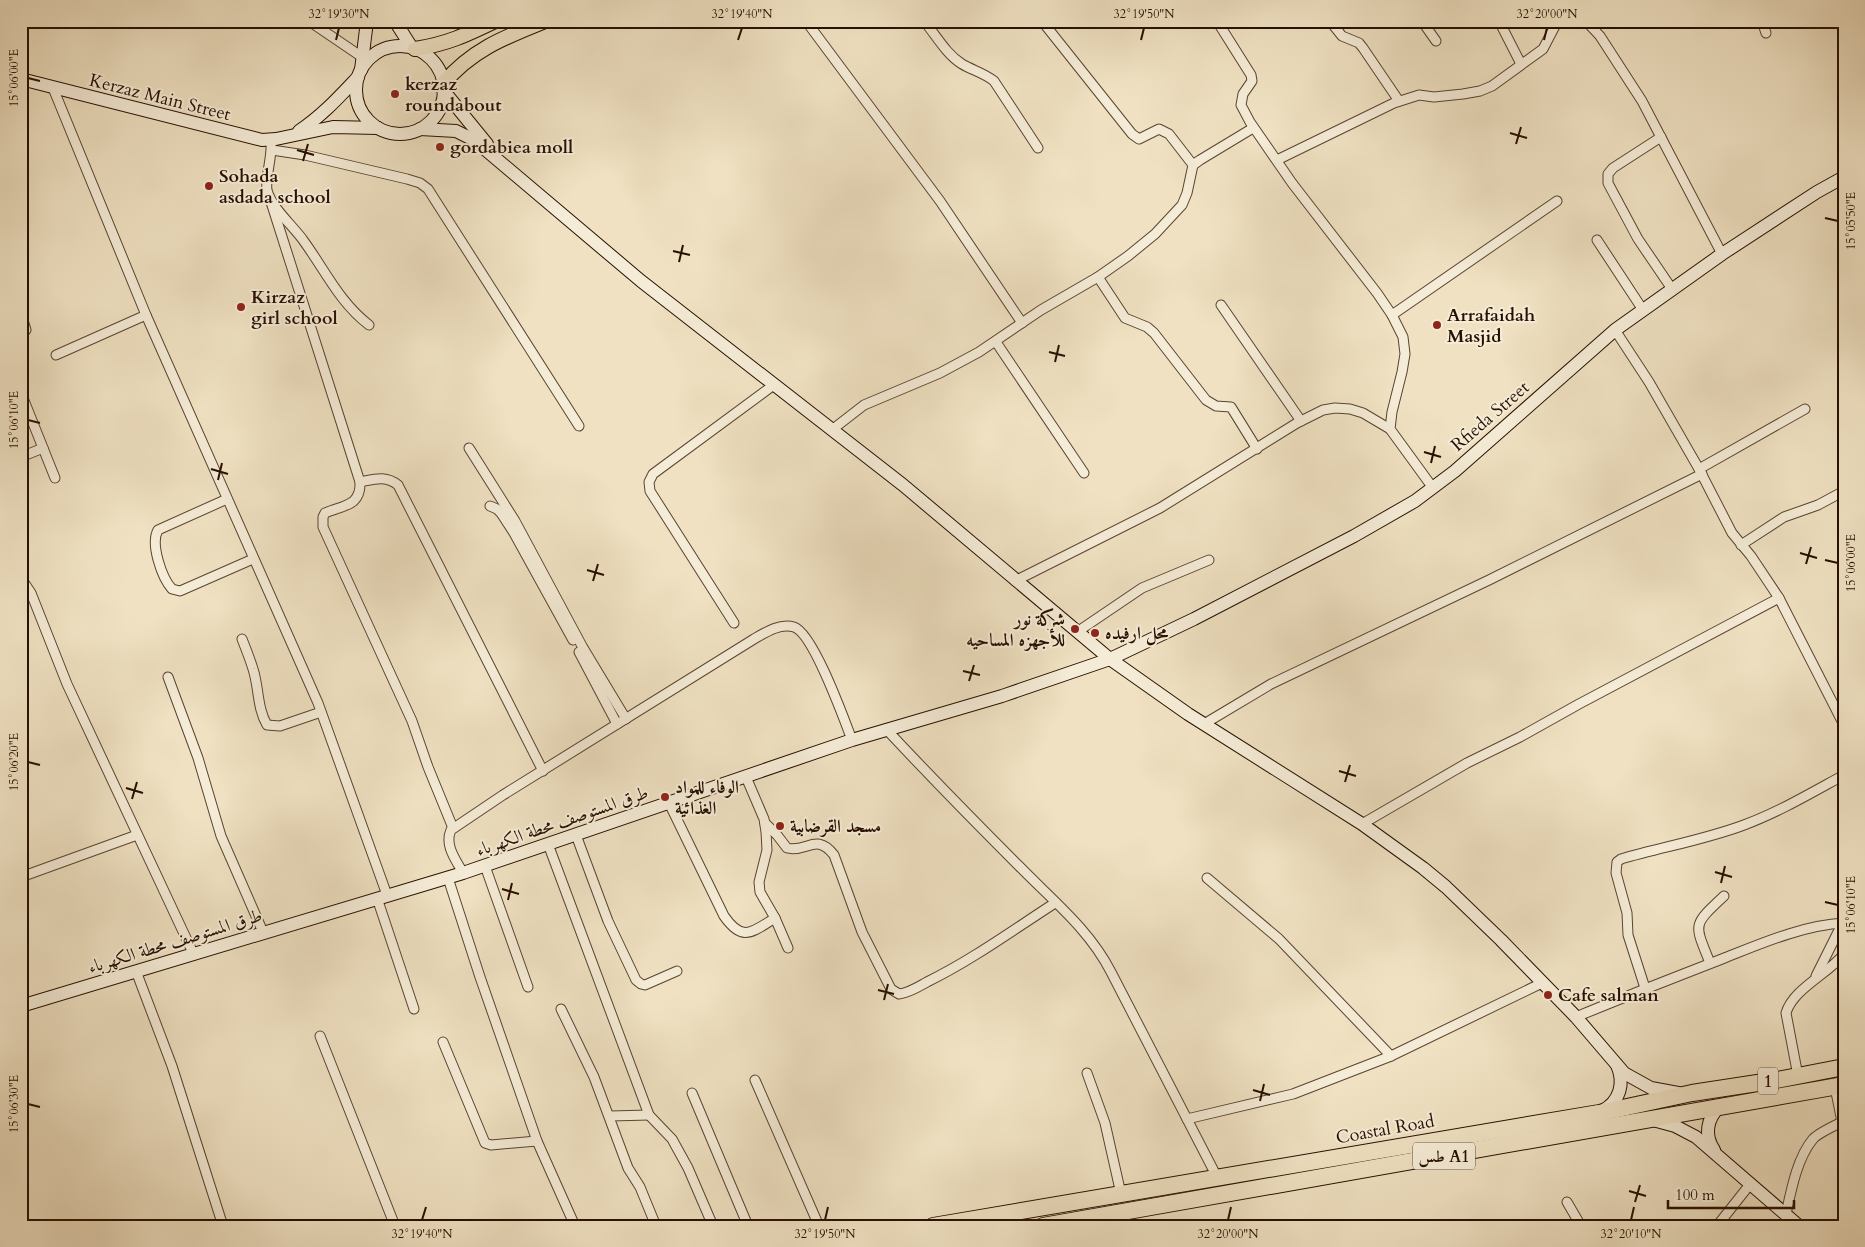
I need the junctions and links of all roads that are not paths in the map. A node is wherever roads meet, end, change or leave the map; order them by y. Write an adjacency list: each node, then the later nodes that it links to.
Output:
1 (309, 21): 24 (street)
2 (368, 21): 24 (street)
3 (395, 21): 22 (street)
4 (495, 21): 22 (main road)
5 (545, 21): 26 (main road)
6 (806, 21): 51 (street)
7 (924, 21): 35 (street)
8 (1042, 21): 37 (street)
9 (1180, 21): 10 (street)
10 (1189, 21)
11 (1216, 21): 30 (street)
12 (1330, 21): 28 (street)
13 (1422, 21): 21 (street)
14 (1499, 21): 23 (street)
15 (1560, 21): 23 (street)
16 (1586, 21): 33 (street)
17 (1762, 21): 20 (street)
18 (1842, 21): 19 (street)
19 (1844, 26)
20 (1766, 33)
21 (1436, 41)
22 (414, 49): 24 (street); 26 (street)
23 (1521, 64): 28 (street)
24 (361, 68): 29 (street); 32 (street, Kerzaz Main Street)
25 (21, 79): 27 (street, Kerzaz Main Street)
26 (443, 87): 31 (street); 38 (street)
27 (53, 88): 34 (street, Kerzaz Main Street); 49 (street)
28 (1399, 101): 36 (street)
29 (378, 128): 31 (street); 32 (street, Kerzaz Main Street)
30 (1253, 128): 36 (street); 37 (street)
31 (420, 129): 38 (street)
32 (291, 136): 34 (street, Kerzaz Main Street)
33 (1661, 137): 43 (street); 45 (street)
34 (271, 145): 40 (street); 61 (street)
35 (1038, 148)
36 (1277, 160): 50 (street)
37 (1193, 165): 44 (street)
38 (508, 168): 57 (street)
39 (1844, 177): 43 (street, Rfieda Street)
40 (270, 199): 52 (street); 71 (street)
41 (1557, 201): 50 (street)
42 (1597, 240): 47 (street)
43 (1722, 254): 45 (street, Rfieda Street)
44 (1098, 277): 51 (street); 66 (street)
45 (1672, 289): 47 (street, Rfieda Street)
46 (1221, 305): 60 (street)
47 (1642, 310): 53 (street, Rfieda Street)
48 (21, 314): 54 (street)
49 (146, 315): 56 (street); 74 (street)
50 (1392, 315): 62 (street)
51 (1022, 323): 55 (street)
52 (370, 325)
53 (1615, 330): 68 (street); 72 (street, Rfieda Street)
54 (21, 335)
55 (996, 342): 63 (street); 69 (street)
56 (56, 355)
57 (775, 384): 63 (street); 82 (street)
58 (21, 393): 64 (street)
59 (1804, 409): 68 (street)
60 (1300, 421): 62 (street); 66 (street)
61 (579, 426)
62 (1390, 429): 72 (street)
63 (833, 430): 80 (street)
64 (43, 448): 67 (street); 70 (street)
65 (469, 448): 88 (street)
66 (1257, 449): 80 (street)
67 (21, 456)
68 (1701, 471): 76 (street); 89 (street)
69 (1084, 473)
70 (56, 478)
71 (360, 482): 93 (street); 99 (street)
72 (1433, 488): 85 (street, Rfieda Street)
73 (1844, 491): 76 (street)
74 (227, 499): 77 (street); 77 (street)
75 (490, 506): 88 (street)
76 (1741, 545): 81 (street)
77 (253, 559): 87 (street)
78 (1209, 560): 83 (street)
79 (21, 578): 100 (street)
80 (1015, 581): 83 (street)
81 (1779, 598): 90 (street); 98 (street)
82 (734, 623)
83 (1077, 632): 85 (street)
84 (242, 639): 87 (street)
85 (1110, 659): 89 (street); 91 (street, طرق المستوصف محطة الكهرباء)
86 (168, 677): 113 (street)
87 (321, 712): 109 (street)
88 (621, 722): 92 (street); 93 (street)
89 (1204, 724): 98 (street)
90 (1844, 725)
91 (886, 729): 92 (street, طرق المستوصف محطة الكهرباء); 110 (street)
92 (852, 740): 95 (street, طرق المستوصف محطة الكهرباء)
93 (543, 770): 99 (street)
94 (1844, 775): 123 (street)
95 (746, 776): 96 (street, طرق المستوصف محطة الكهرباء); 97 (street)
96 (669, 803): 101 (street, طرق المستوصف محطة الكهرباء); 111 (street)
97 (765, 823): 110 (street); 111 (street)
98 (1362, 824): 121 (street)
99 (453, 828): 104 (street)
100 (137, 835): 105 (street); 116 (street)
101 (576, 835): 102 (street, طرق المستوصف محطة الكهرباء); 119 (street)
102 (548, 844): 103 (street, طرق المستوصف محطة الكهرباء); 141 (street)
103 (485, 866): 104 (street, طرق المستوصف محطة الكهرباء); 122 (street)
104 (463, 873): 106 (street, طرق المستوصف محطة الكهرباء)
105 (21, 877)
106 (448, 878): 109 (street, طرق المستوصف محطة الكهرباء); 146 (street)
107 (1207, 878): 130 (street)
108 (1724, 896): 117 (street)
109 (382, 897): 113 (street, طرق المستوصف محطة الكهرباء); 125 (street)
110 (1055, 902): 143 (street)
111 (775, 918): 114 (street)
112 (1843, 922): 117 (street); 120 (street)
113 (263, 932): 116 (street, طرق المستوصف محطة الكهرباء)
114 (788, 948)
115 (1844, 954): 120 (street)
116 (194, 955): 118 (street, طرق المستوصف محطة الكهرباء)
117 (1710, 964): 123 (street)
118 (136, 971): 124 (street, طرق المستوصف محطة الكهرباء); 153 (street)
119 (677, 971)
120 (1814, 982): 134 (street)
121 (1542, 983): 127 (street); 130 (street)
122 (528, 987)
123 (1645, 988): 127 (street)
124 (21, 1006)
125 (414, 1009)
126 (561, 1009): 142 (street)
127 (1576, 1017): 131 (street)
128 (320, 1036): 154 (street)
129 (443, 1042): 146 (street)
130 (1391, 1056): 143 (street)
131 (1617, 1065): 138 (street); 140 (street)
132 (1844, 1067): 134 (highway, Coastal Road / 1)
133 (1087, 1072): 150 (street)
134 (1798, 1076): 138 (highway, Coastal Road / 1)
135 (755, 1080): 159 (street)
136 (1840, 1086): 139 (highway, Coastal Road / طس A1); 145 (street)
137 (692, 1093): 158 (street)
138 (1692, 1093): 140 (highway, Coastal Road / طس A1)
139 (1719, 1107): 144 (highway, Coastal Road / طس A1); 147 (street)
140 (1599, 1113): 148 (highway, Coastal Road / طس A1)
141 (649, 1115): 142 (street); 157 (street)
142 (610, 1116): 156 (street)
143 (1187, 1119): 148 (street)
144 (1651, 1120): 147 (street); 161 (highway, Coastal Road / طس A1)
145 (1843, 1122): 152 (street)
146 (537, 1141): 155 (street)
147 (1715, 1152): 149 (street)
148 (1217, 1178): 150 (highway, Coastal Road / طس A1)
149 (1751, 1184): 152 (street); 163 (street)
150 (1121, 1194): 160 (highway, Coastal Road / طس A1)
151 (1567, 1202): 162 (street)
152 (1786, 1214): 164 (street)
153 (223, 1226)
154 (395, 1226)
155 (575, 1226)
156 (656, 1226)
157 (713, 1226)
158 (748, 1226)
159 (819, 1226)
160 (933, 1226)
161 (1043, 1226)
162 (1581, 1226)
163 (1718, 1226)
164 (1799, 1226)

